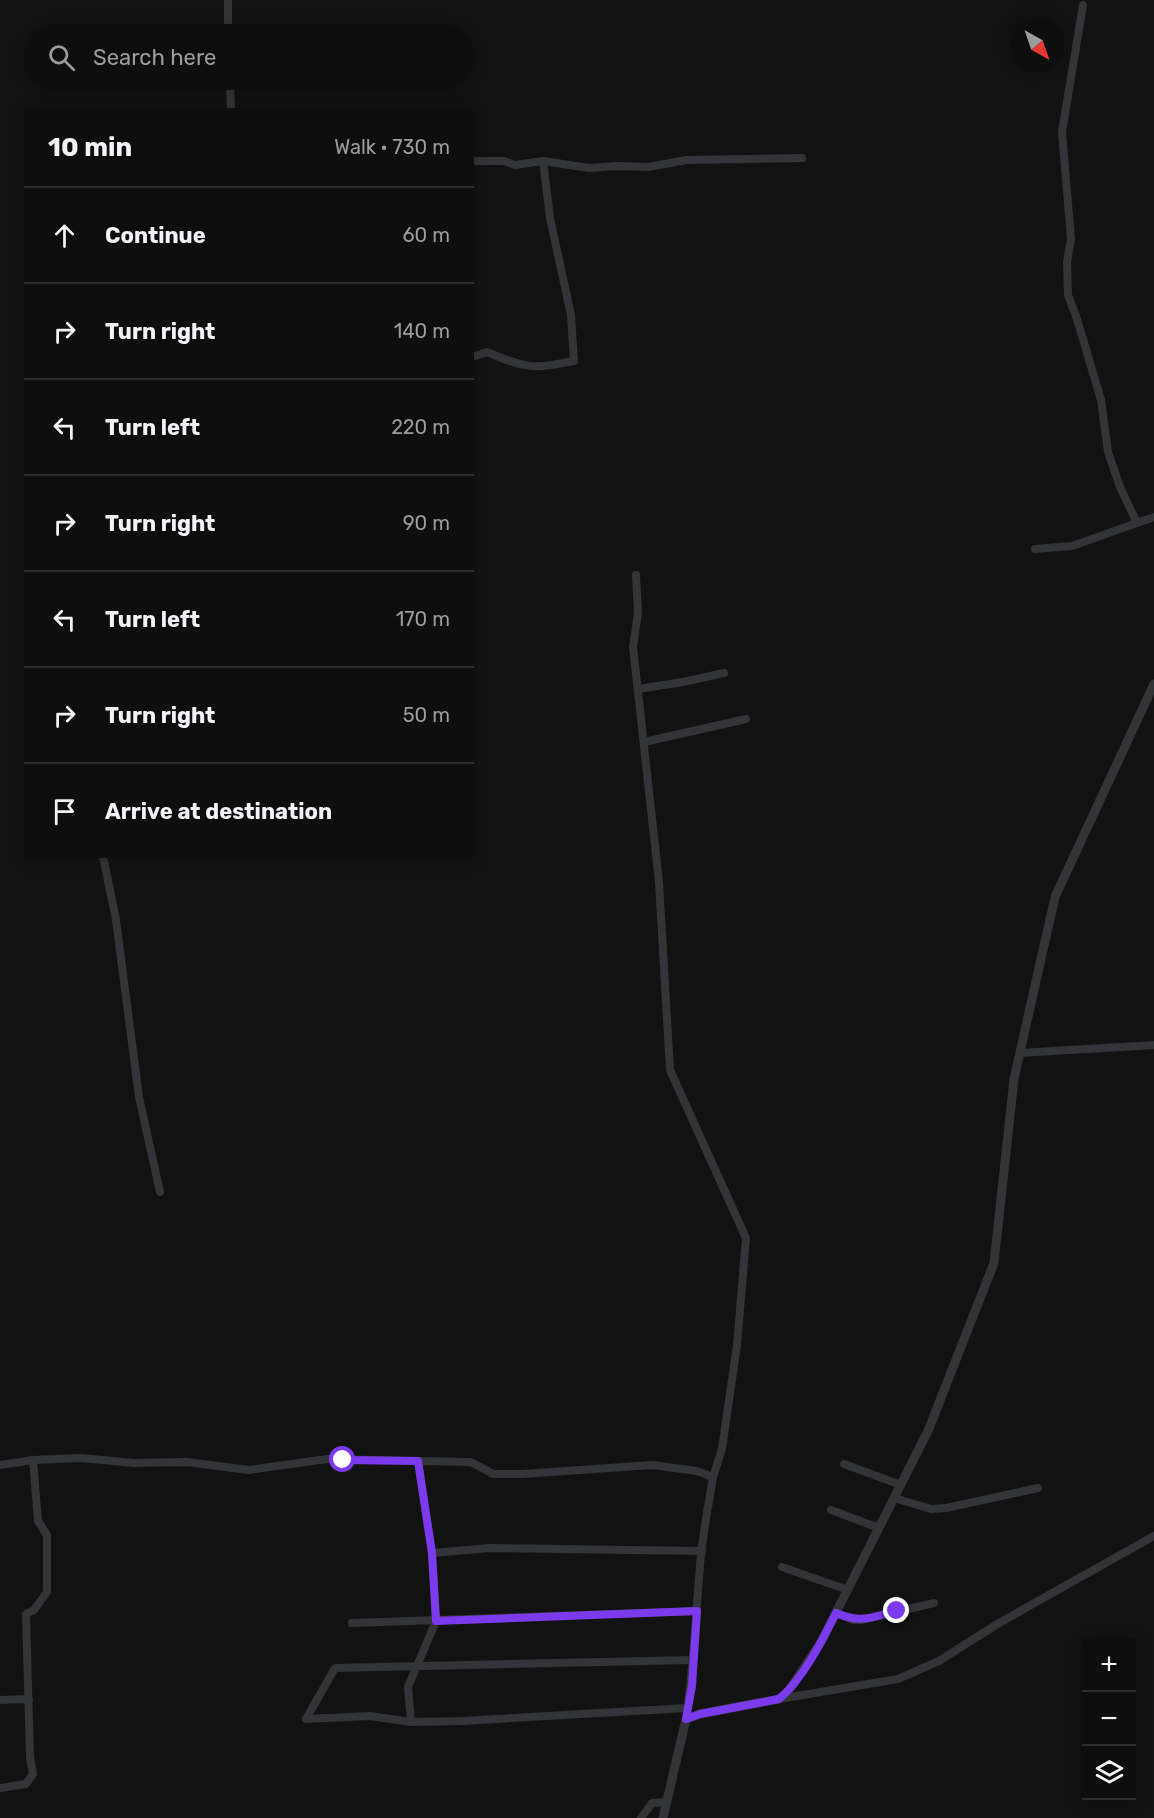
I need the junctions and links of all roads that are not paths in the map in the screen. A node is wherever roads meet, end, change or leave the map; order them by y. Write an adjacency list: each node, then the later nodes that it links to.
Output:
1 (228, 0): 3 (street)
2 (1083, 4): 11 (street)
3 (228, 24)
4 (230, 90): 5 (street)
5 (231, 108)
6 (802, 158): 8 (street)
7 (474, 161): 8 (street)
8 (543, 161): 9 (street)
9 (474, 356)
10 (1154, 517): 11 (street)
11 (1137, 523): 12 (street)
12 (1035, 549)
13 (636, 575): 16 (street)
14 (724, 673): 16 (street)
15 (1154, 684): 21 (street)
16 (638, 689): 18 (street)
17 (746, 719): 18 (street)
18 (644, 742): 27 (street)
19 (103, 858): 22 (street)
20 (1154, 1045): 21 (street)
21 (1020, 1053): 28 (street)
22 (160, 1192)
23 (33, 1460): 24 (street); 26 (street); 45 (street)
24 (418, 1461): 27 (street); 35 (street)
25 (844, 1464): 28 (street)
26 (0, 1465)
27 (712, 1477): 34 (street)
28 (901, 1485): 30 (street)
29 (1038, 1488): 30 (street)
30 (894, 1498): 32 (street)
31 (831, 1510): 32 (street)
32 (879, 1528): 37 (street)
33 (1154, 1536): 46 (street)
34 (702, 1551): 35 (street); 39 (street)
35 (432, 1553): 41 (street)
36 (782, 1567): 37 (street)
37 (848, 1590): 40 (street)
38 (934, 1603): 40 (street)
39 (697, 1611): 41 (street); 43 (street)
40 (836, 1613): 46 (street)
41 (436, 1621): 42 (street); 44 (street)
42 (352, 1623)
43 (692, 1660): 44 (street); 48 (street)
44 (417, 1666): 50 (street); 50 (street)
45 (29, 1699): 47 (street); 51 (street)
46 (779, 1699): 49 (street)
47 (0, 1700)
48 (687, 1708): 49 (street); 50 (street)
49 (686, 1719): 52 (street)
50 (411, 1722)
51 (0, 1788)
52 (667, 1802): 53 (street); 54 (street)
53 (641, 1818)
54 (663, 1818)

